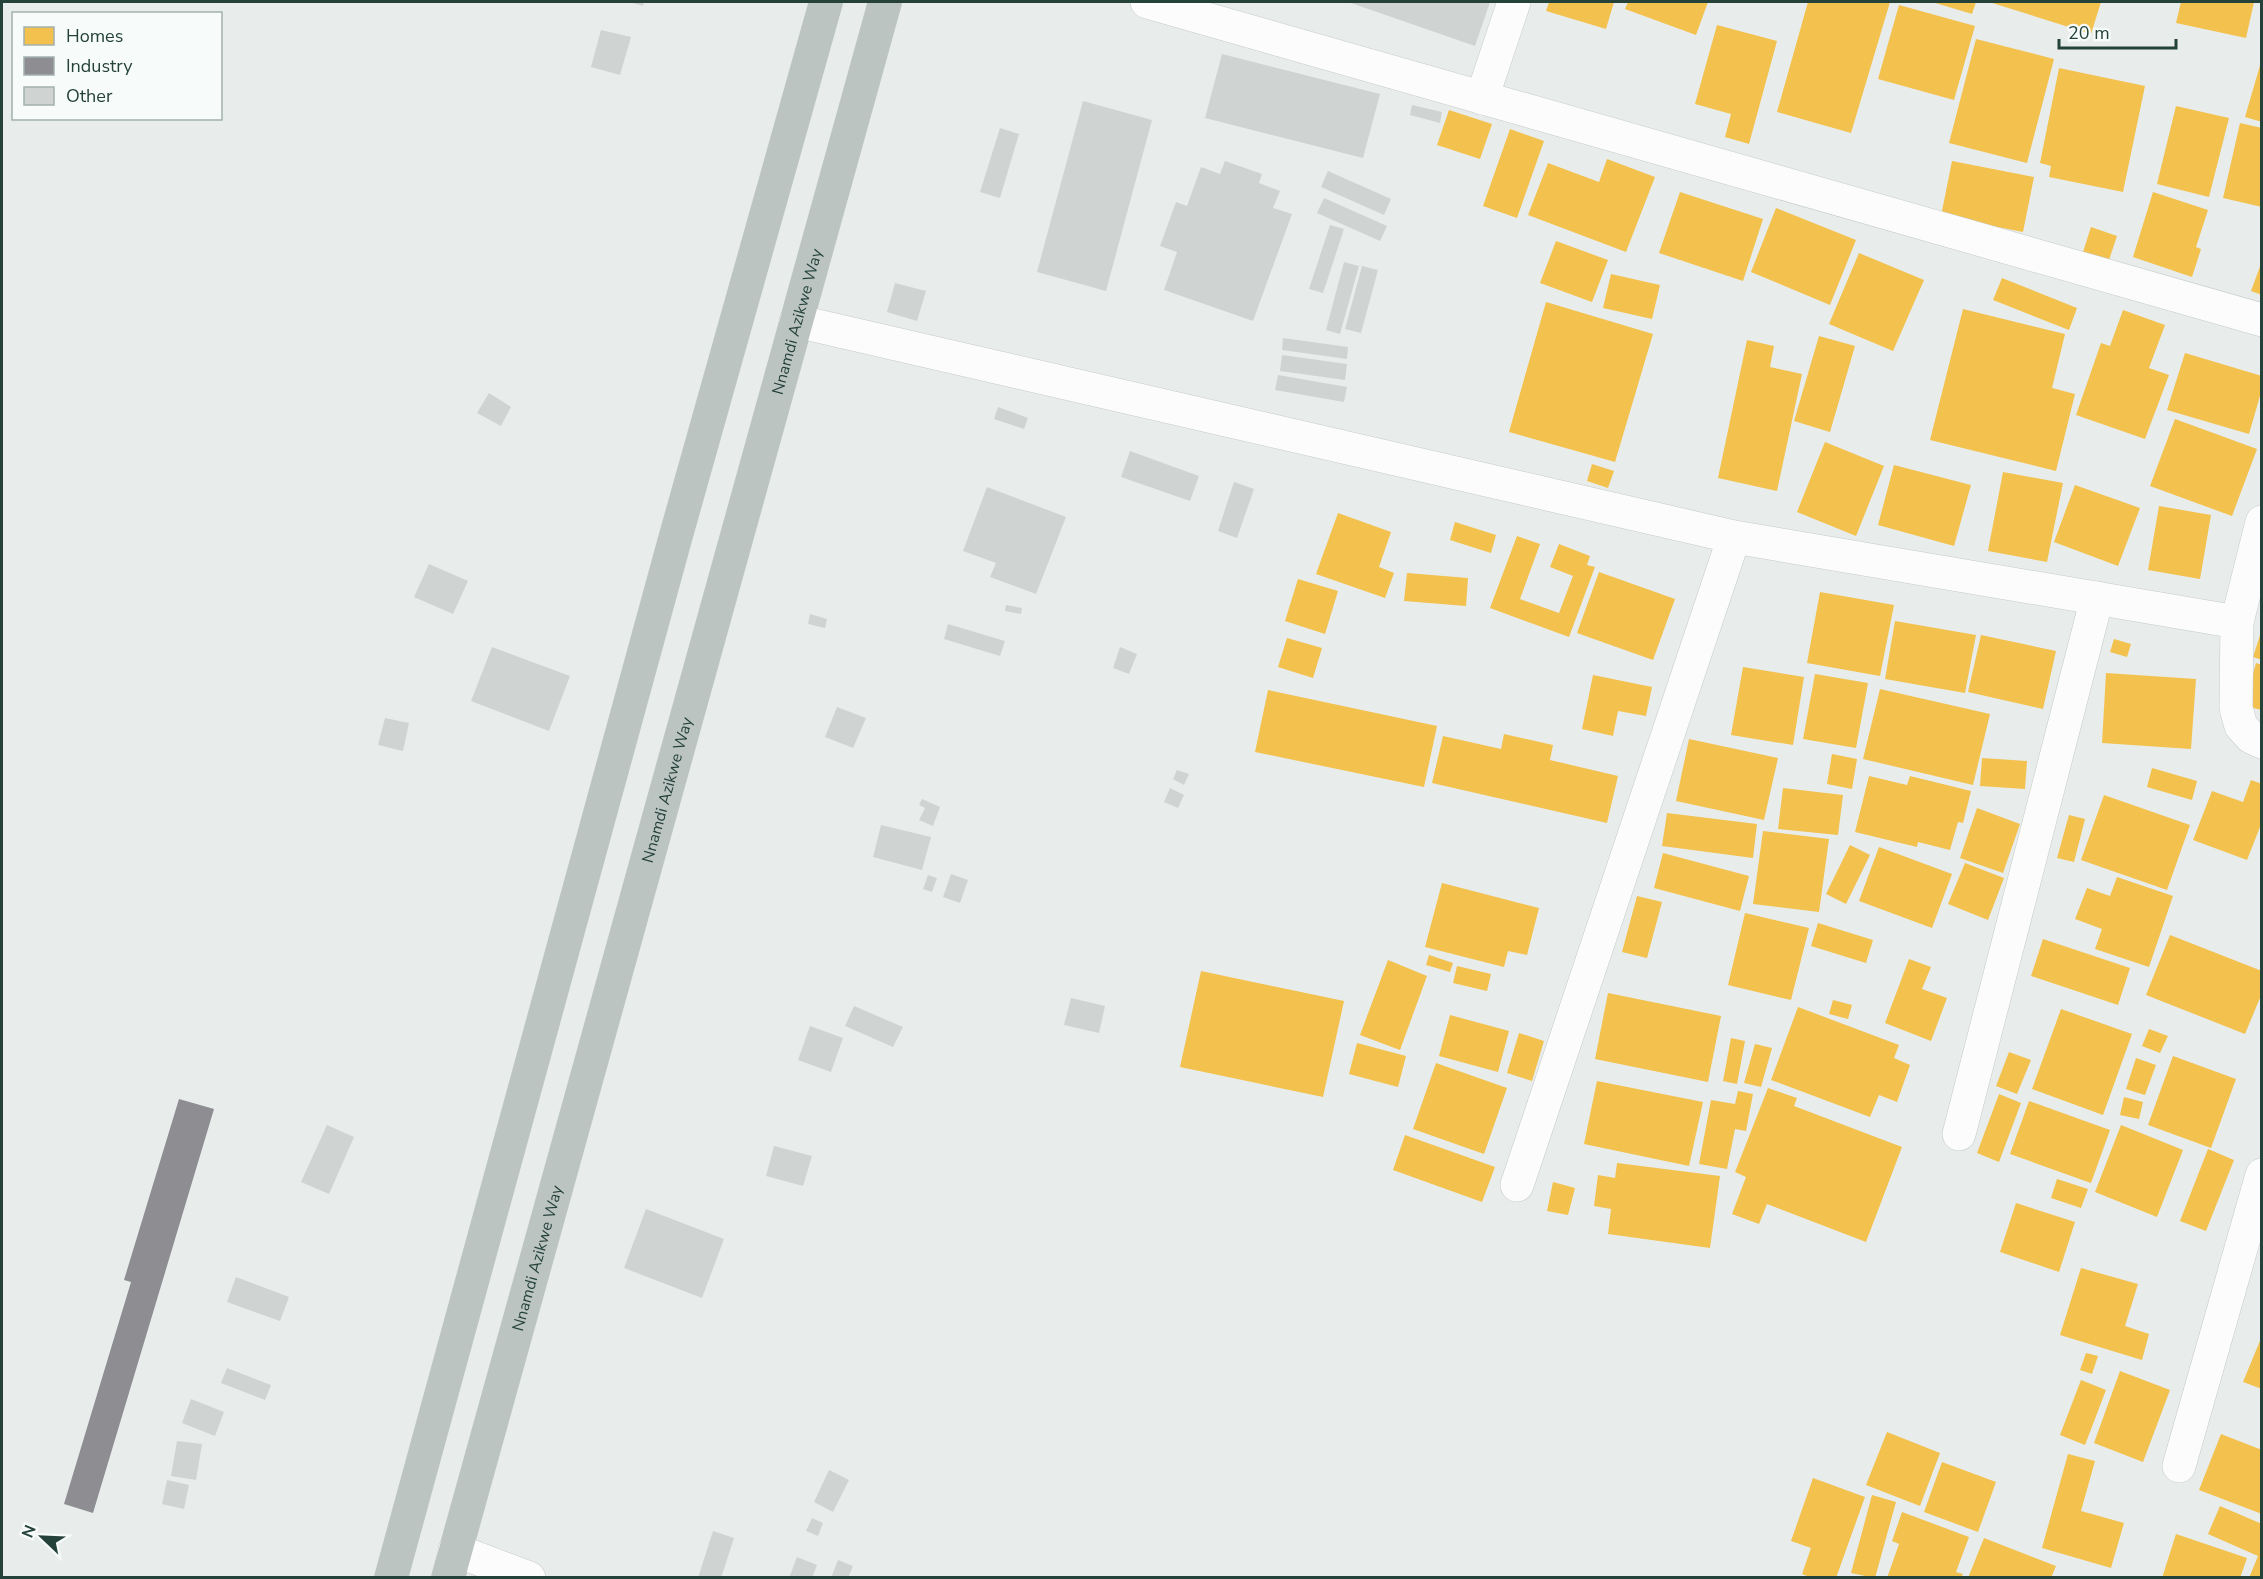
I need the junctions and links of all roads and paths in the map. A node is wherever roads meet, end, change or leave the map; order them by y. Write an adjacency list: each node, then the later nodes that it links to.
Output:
1 (826, 2): 18 (highway)
2 (885, 2): 7 (highway, Nnamdi Azikwe Way)
3 (1147, 2): 5 (street)
4 (1514, 2): 5 (street)
5 (1482, 98): 6 (street)
6 (2262, 320)
7 (796, 321): 9 (street); 17 (highway, Nnamdi Azikwe Way)
8 (2262, 522): 11 (street)
9 (1734, 537): 10 (street); 15 (street)
10 (2097, 598): 11 (street); 13 (street)
11 (2237, 622): 12 (street)
12 (2262, 742)
13 (1959, 1134)
14 (2262, 1175): 16 (street)
15 (1517, 1185)
16 (2179, 1466)
17 (451, 1564): 19 (street)
18 (391, 1578)
19 (529, 1578)

